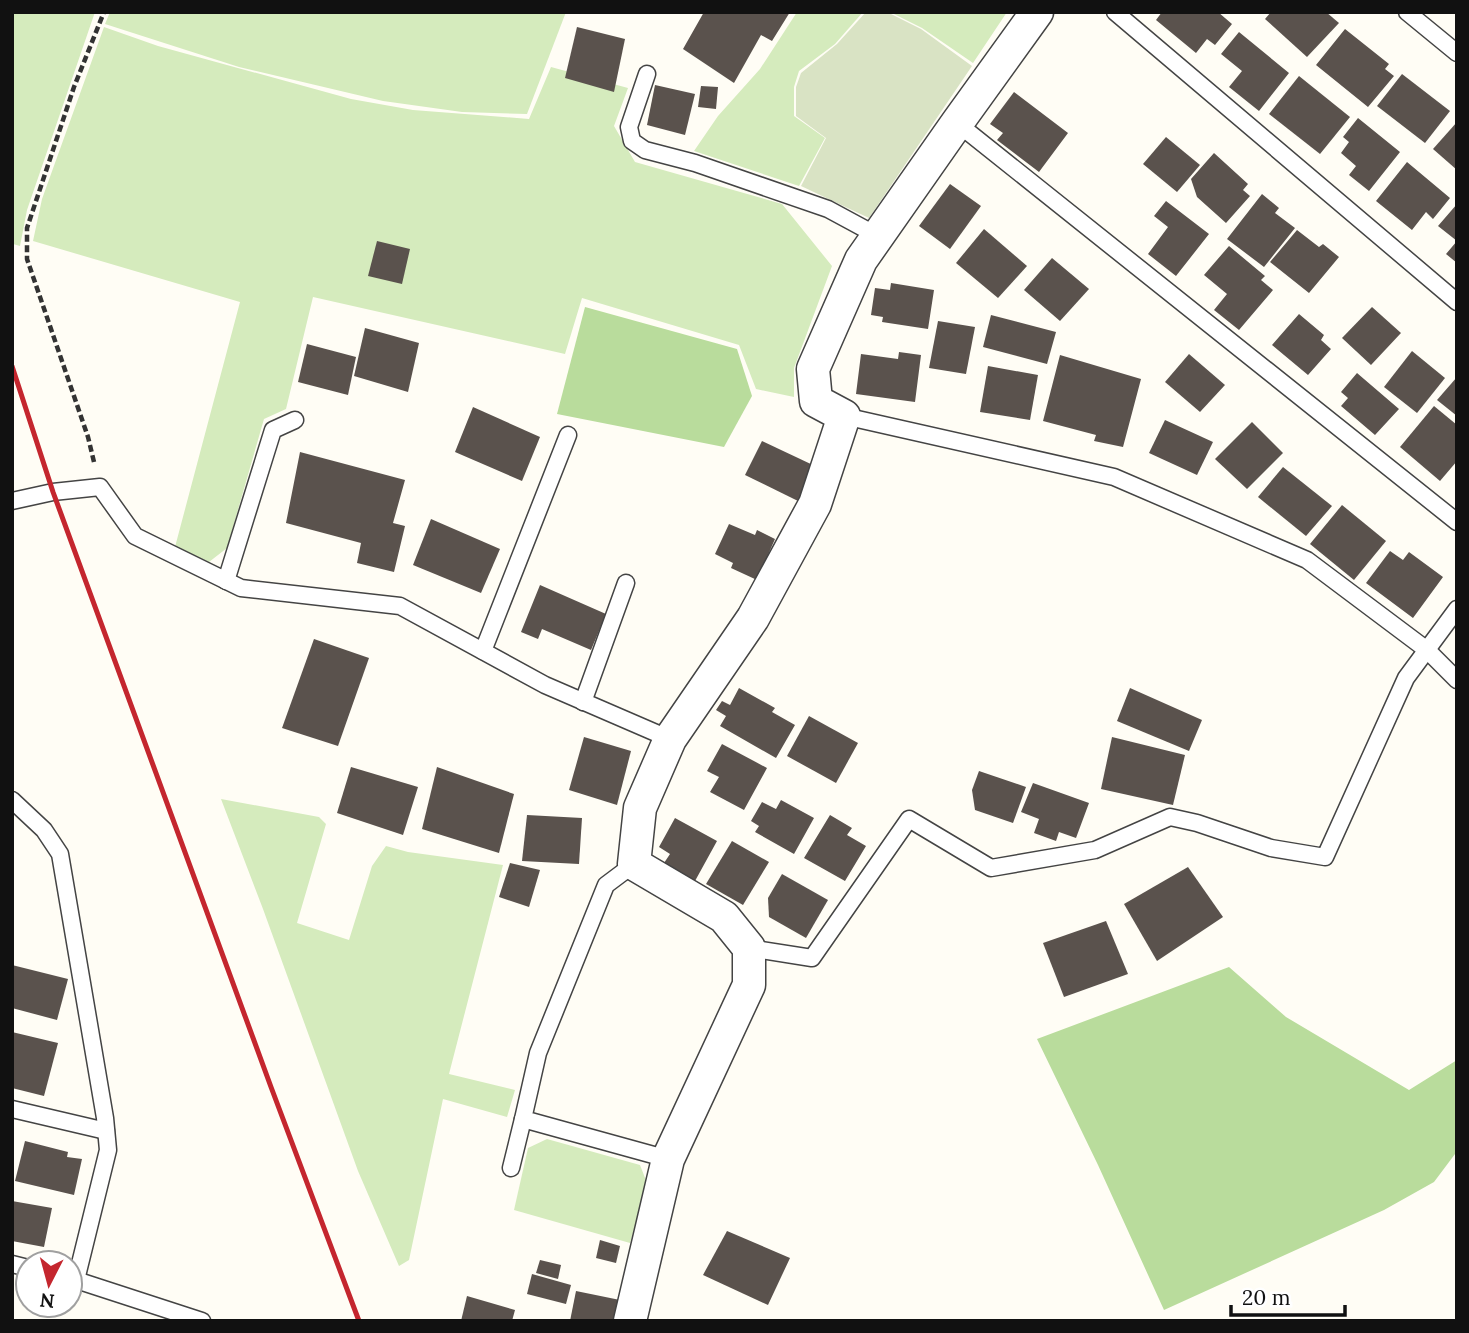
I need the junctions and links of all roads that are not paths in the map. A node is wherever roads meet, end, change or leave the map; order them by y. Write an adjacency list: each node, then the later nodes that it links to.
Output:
1 (1037, 12): 6 (street)
2 (1115, 12): 8 (lane)
3 (1406, 12): 4 (lane)
4 (1457, 54)
5 (648, 74): 7 (lane)
6 (957, 123): 7 (street); 13 (lane)
7 (877, 236): 9 (street)
8 (1457, 302)
9 (844, 416): 17 (lane); 21 (street)
10 (295, 420): 14 (lane)
11 (568, 435): 18 (lane)
12 (12, 501): 14 (lane)
13 (1457, 522)
14 (226, 580): 18 (lane)
15 (626, 583): 20 (lane)
16 (1457, 609): 17 (lane)
17 (1427, 650): 19 (lane); 24 (lane)
18 (483, 651): 20 (lane)
19 (1457, 680)
20 (583, 702): 21 (lane)
21 (670, 739): 23 (street)
22 (12, 800): 27 (lane)
23 (634, 864): 24 (street); 26 (lane)
24 (749, 948): 28 (street)
25 (12, 1109): 27 (lane)
26 (523, 1119): 28 (lane); 29 (lane)
27 (106, 1131): 30 (lane)
28 (668, 1158): 33 (street)
29 (511, 1168)
30 (81, 1249)
31 (84, 1283): 32 (lane)
32 (202, 1321)
33 (630, 1321)

